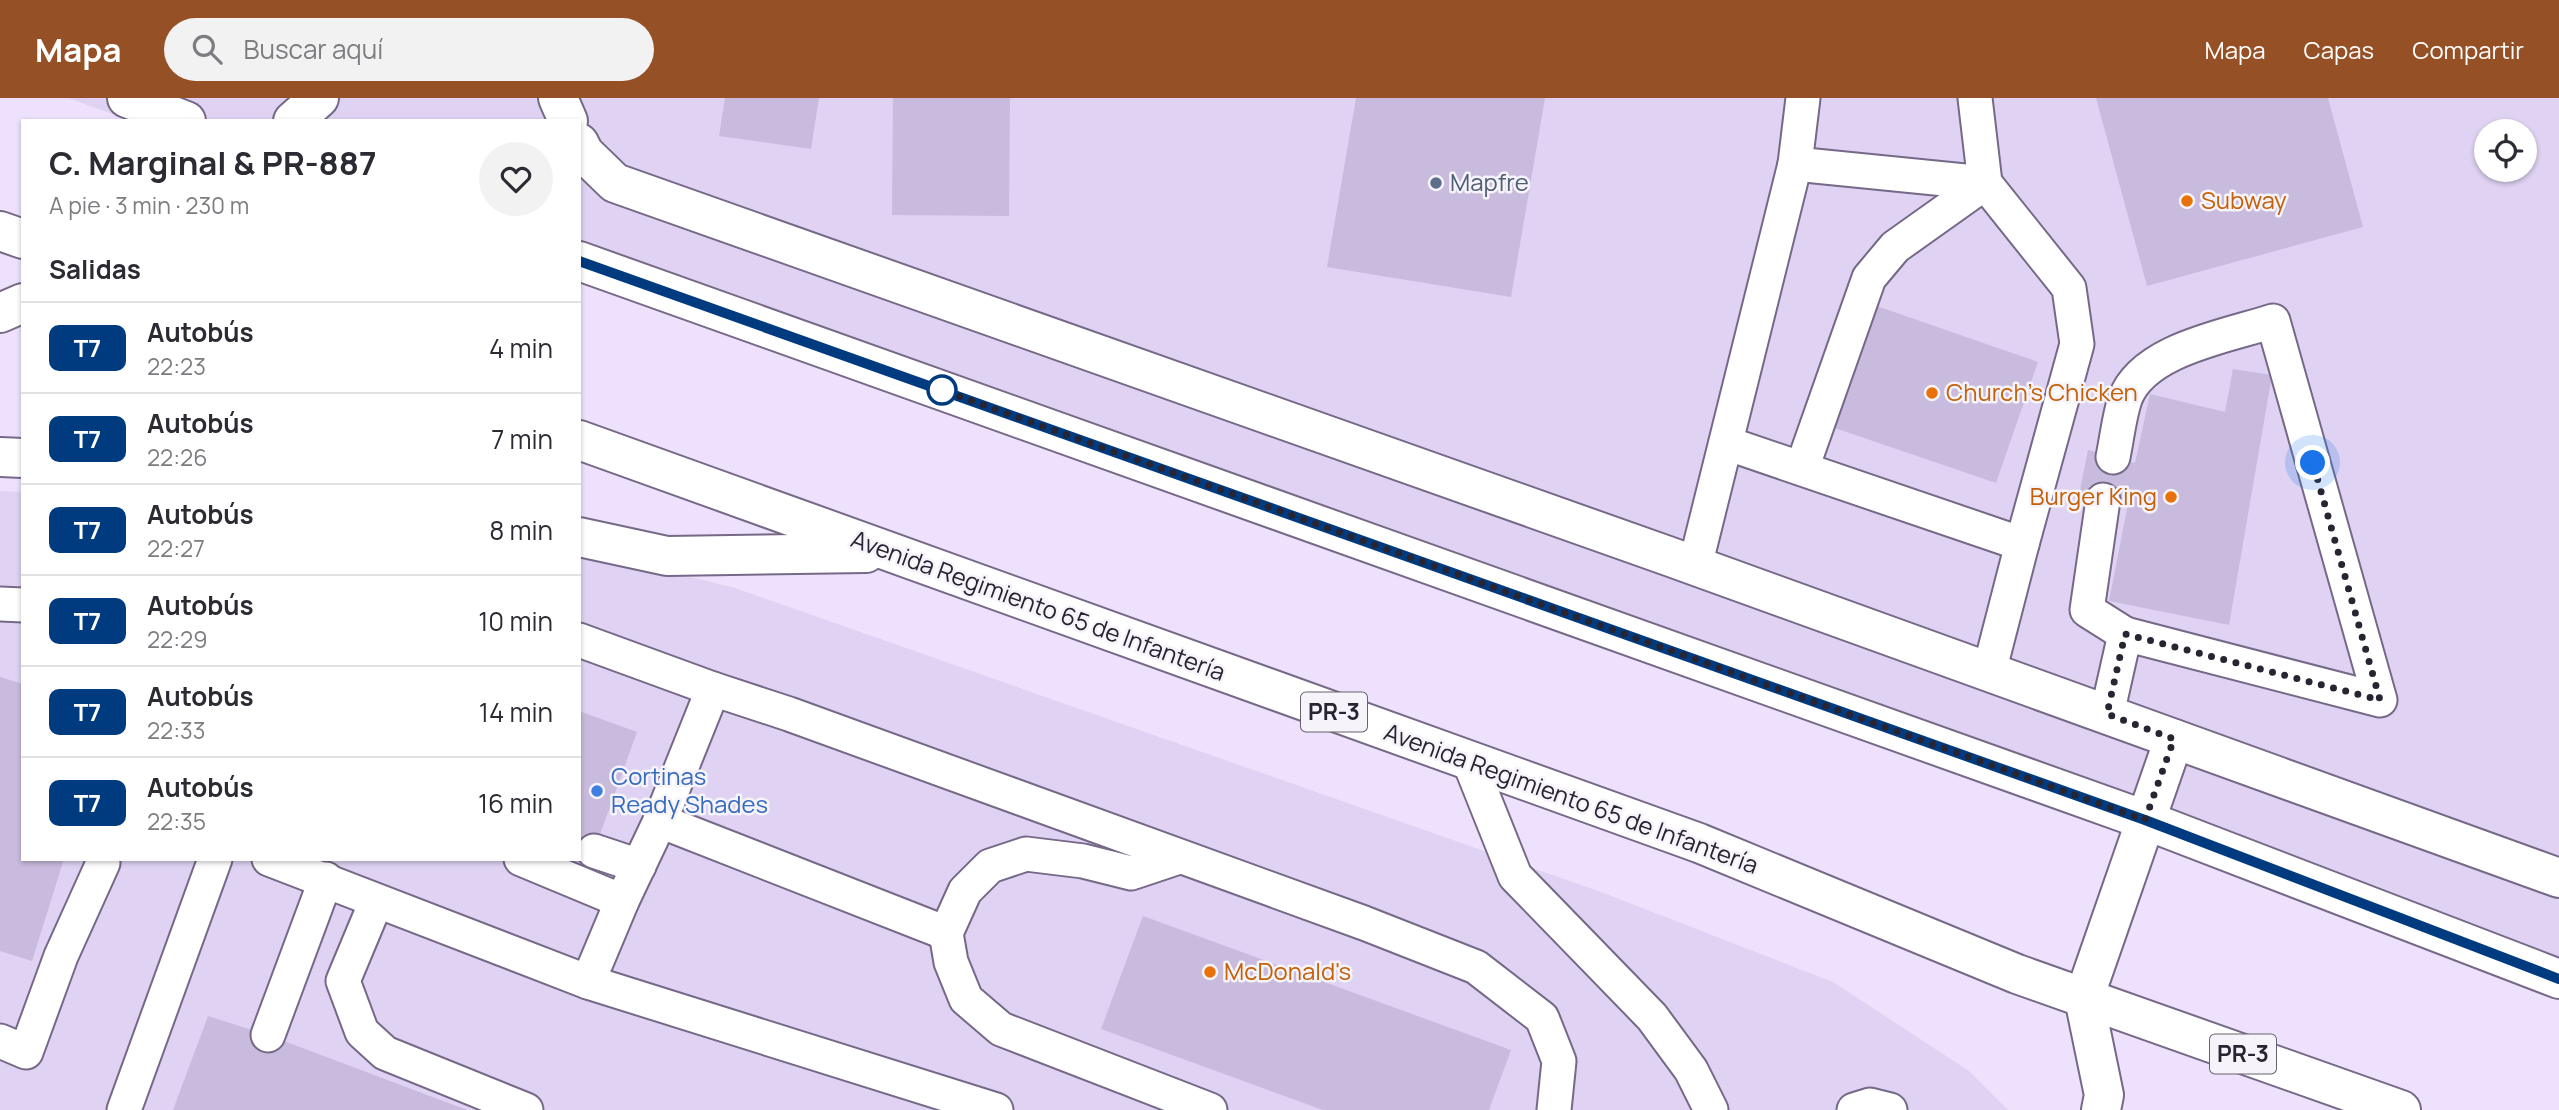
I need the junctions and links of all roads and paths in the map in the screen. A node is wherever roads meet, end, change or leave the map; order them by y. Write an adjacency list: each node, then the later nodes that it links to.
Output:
1 (127, 98): 6 (main road)
2 (319, 98): 7 (main road)
3 (558, 98): 8 (main road)
4 (1803, 98): 10 (lane)
5 (1975, 98): 11 (lane)
6 (181, 119)
7 (295, 119)
8 (567, 119)
9 (581, 147): 27 (main road)
10 (1795, 164): 11 (lane); 18 (lane)
11 (1985, 183): 22 (lane); 25 (lane)
12 (0, 230): 13 (main road)
13 (21, 238)
14 (581, 262): 37 (main road)
15 (21, 304): 16 (main road)
16 (0, 313)
17 (581, 441): 26 (main road, Avenida Regimiento 65 de Infantería / PR-3)
18 (1726, 443): 22 (lane); 27 (lane)
19 (0, 457): 21 (main road)
20 (2113, 457): 30 (lane)
21 (21, 458)
22 (1802, 468): 25 (lane)
23 (2103, 500): 30 (lane)
24 (581, 537): 26 (main road)
25 (2022, 544): 32 (lane)
26 (892, 553): 36 (main road, Avenida Regimiento 65 de Infantería / PR-3)
27 (1695, 566): 32 (main road)
28 (0, 604): 29 (lane)
29 (21, 605)
30 (2125, 634): 34 (lane)
31 (581, 641): 33 (lane)
32 (1989, 672): 34 (main road)
33 (713, 688): 38 (lane); 40 (lane)
34 (2107, 714): 35 (main road)
35 (2174, 739): 37 (main road); 46 (main road)
36 (1469, 761): 53 (main road, Avenida Regimiento 65 de Infantería / PR-3); 62 (lane)
37 (2145, 820): 51 (main road); 53 (main road)
38 (660, 821): 45 (lane); 50 (lane)
39 (594, 850): 45 (lane)
40 (1179, 857): 50 (lane); 61 (lane)
41 (103, 861): 55 (lane)
42 (214, 861): 57 (lane)
43 (275, 861): 47 (lane)
44 (526, 861): 48 (lane)
45 (639, 866): 48 (lane)
46 (2559, 878)
47 (326, 879): 49 (lane); 54 (lane)
48 (622, 901): 52 (lane)
49 (376, 902): 52 (lane); 58 (lane)
50 (946, 933): 60 (lane)
51 (2559, 979)
52 (588, 982): 59 (lane)
53 (2084, 998): 56 (main road); 63 (main road, Avenida Regimiento 65 de Infantería / PR-3)
54 (268, 1035)
55 (0, 1041)
56 (2111, 1105)
57 (124, 1110)
58 (526, 1110)
59 (996, 1110)
60 (1210, 1110)
61 (1554, 1110)
62 (1711, 1110)
63 (2401, 1110)

